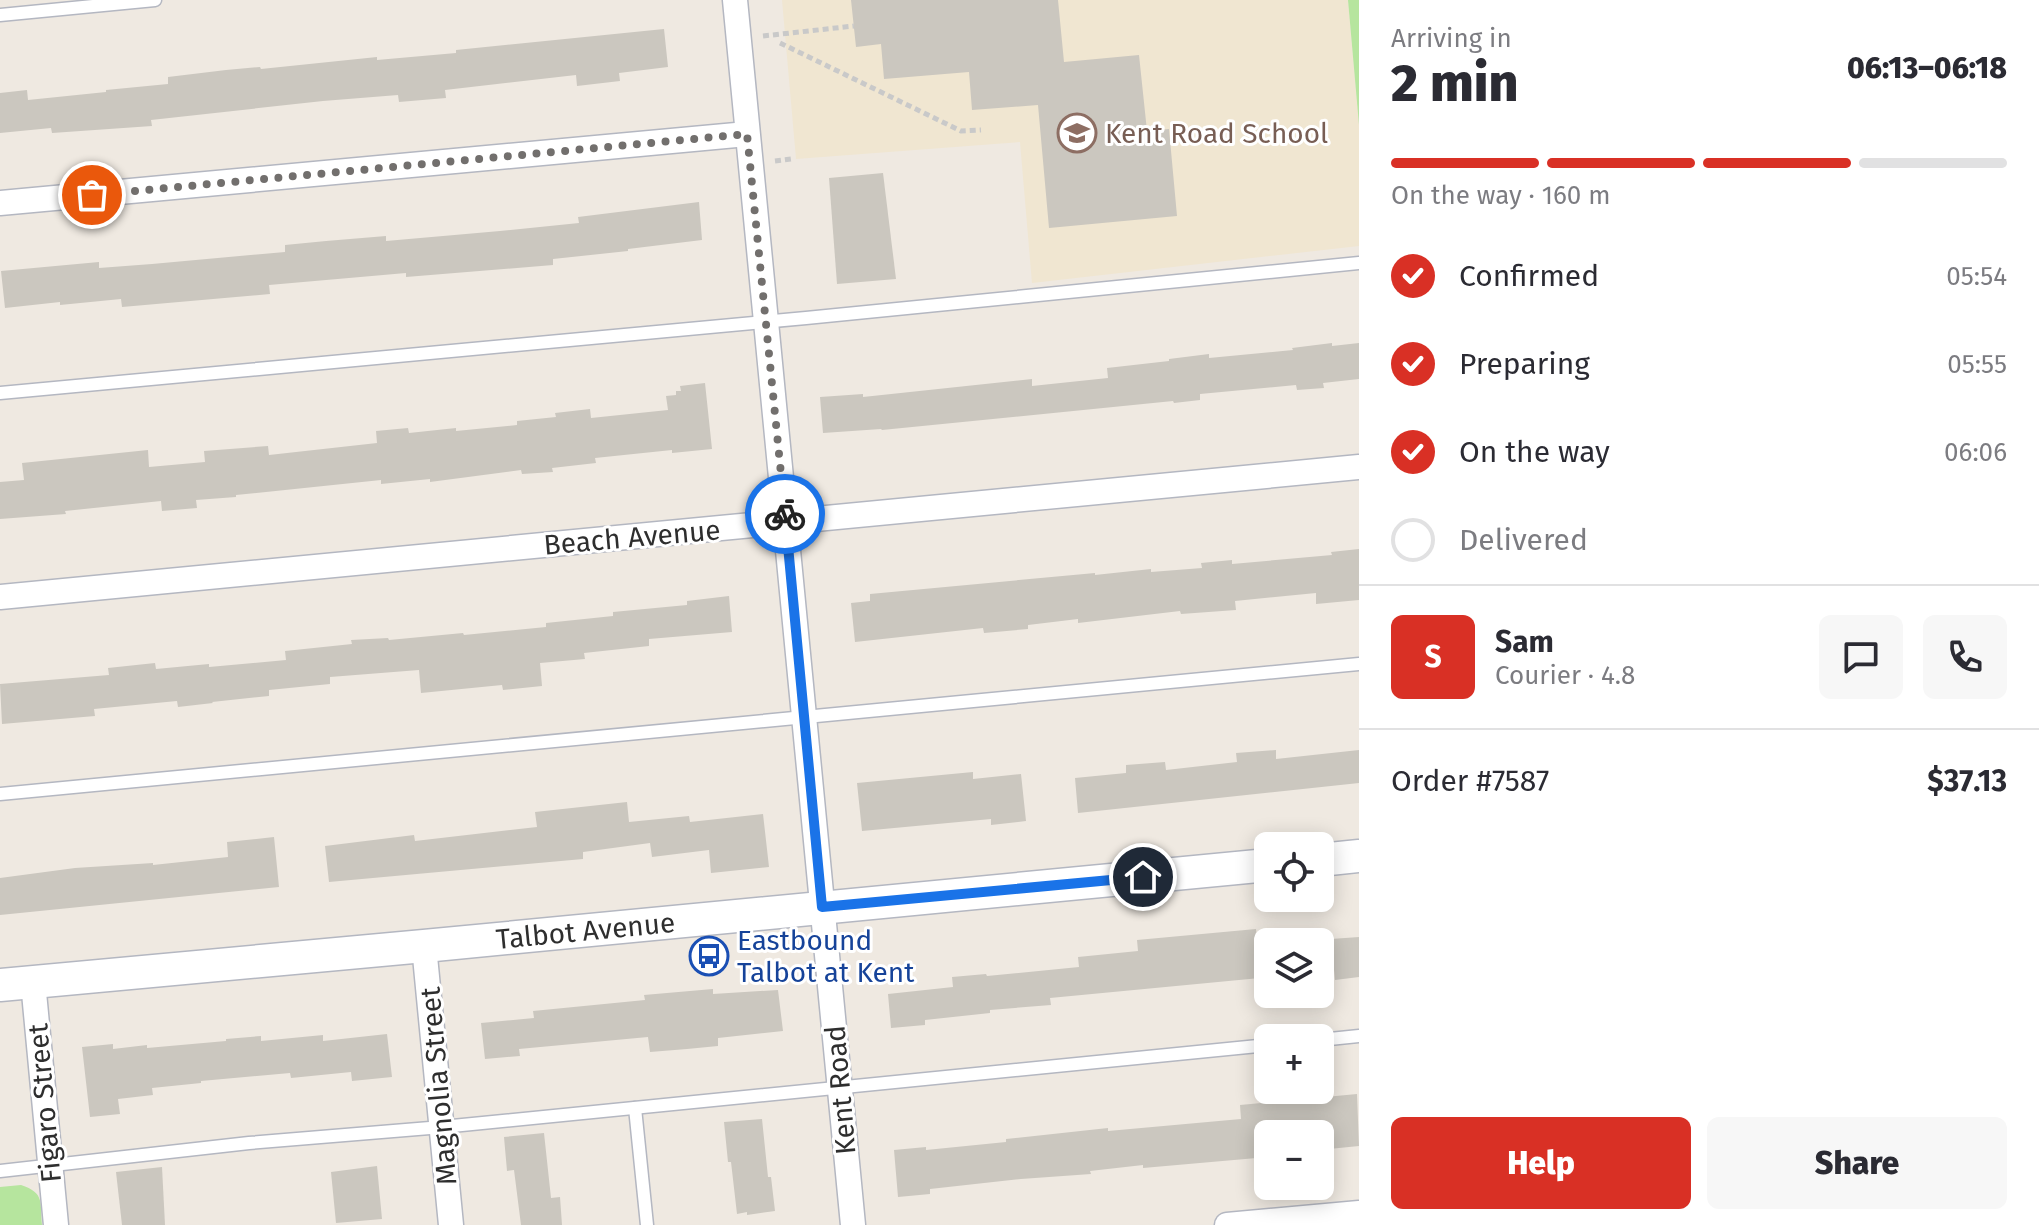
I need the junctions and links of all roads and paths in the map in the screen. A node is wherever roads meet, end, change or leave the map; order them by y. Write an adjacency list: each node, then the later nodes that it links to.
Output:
1 (155, 0): 3 (lane)
2 (735, 0): 5 (street, Kent Road)
3 (0, 15)
4 (854, 26): 5 (path)
5 (738, 39): 8 (street, Kent Road)
6 (780, 43): 7 (path)
7 (981, 130)
8 (747, 134): 9 (street); 11 (street, Kent Road)
9 (0, 203)
10 (1359, 263): 11 (lane)
11 (767, 322): 12 (lane); 14 (street, Kent Road)
12 (0, 393)
13 (1359, 467): 14 (street, Beach Avenue)
14 (785, 522): 15 (street, Beach Avenue); 17 (street, Kent Road)
15 (0, 597)
16 (1359, 664): 17 (lane)
17 (804, 718): 18 (lane); 22 (street, Kent Road)
18 (0, 794)
19 (1359, 856): 20 (street)
20 (1334, 859)
21 (1254, 866): 22 (street, Talbot Avenue)
22 (822, 907): 23 (street, Talbot Avenue); 29 (street, Kent Road)
23 (424, 946): 24 (street, Talbot Avenue); 31 (street, Magnolia Street)
24 (33, 982): 25 (street, Talbot Avenue); 32 (street, Figaro Street)
25 (0, 985)
26 (1359, 1036): 27 (lane)
27 (1334, 1039)
28 (1254, 1046): 29 (lane)
29 (839, 1087): 30 (lane); 39 (street, Kent Road)
30 (635, 1108): 31 (lane); 38 (lane)
31 (442, 1127): 32 (lane); 37 (street, Magnolia Street)
32 (50, 1166): 33 (lane); 36 (street, Figaro Street)
33 (0, 1171)
34 (1359, 1213): 35 (street)
35 (1270, 1223): 40 (street)
36 (56, 1225)
37 (451, 1225)
38 (647, 1225)
39 (853, 1225)
40 (1227, 1225)

